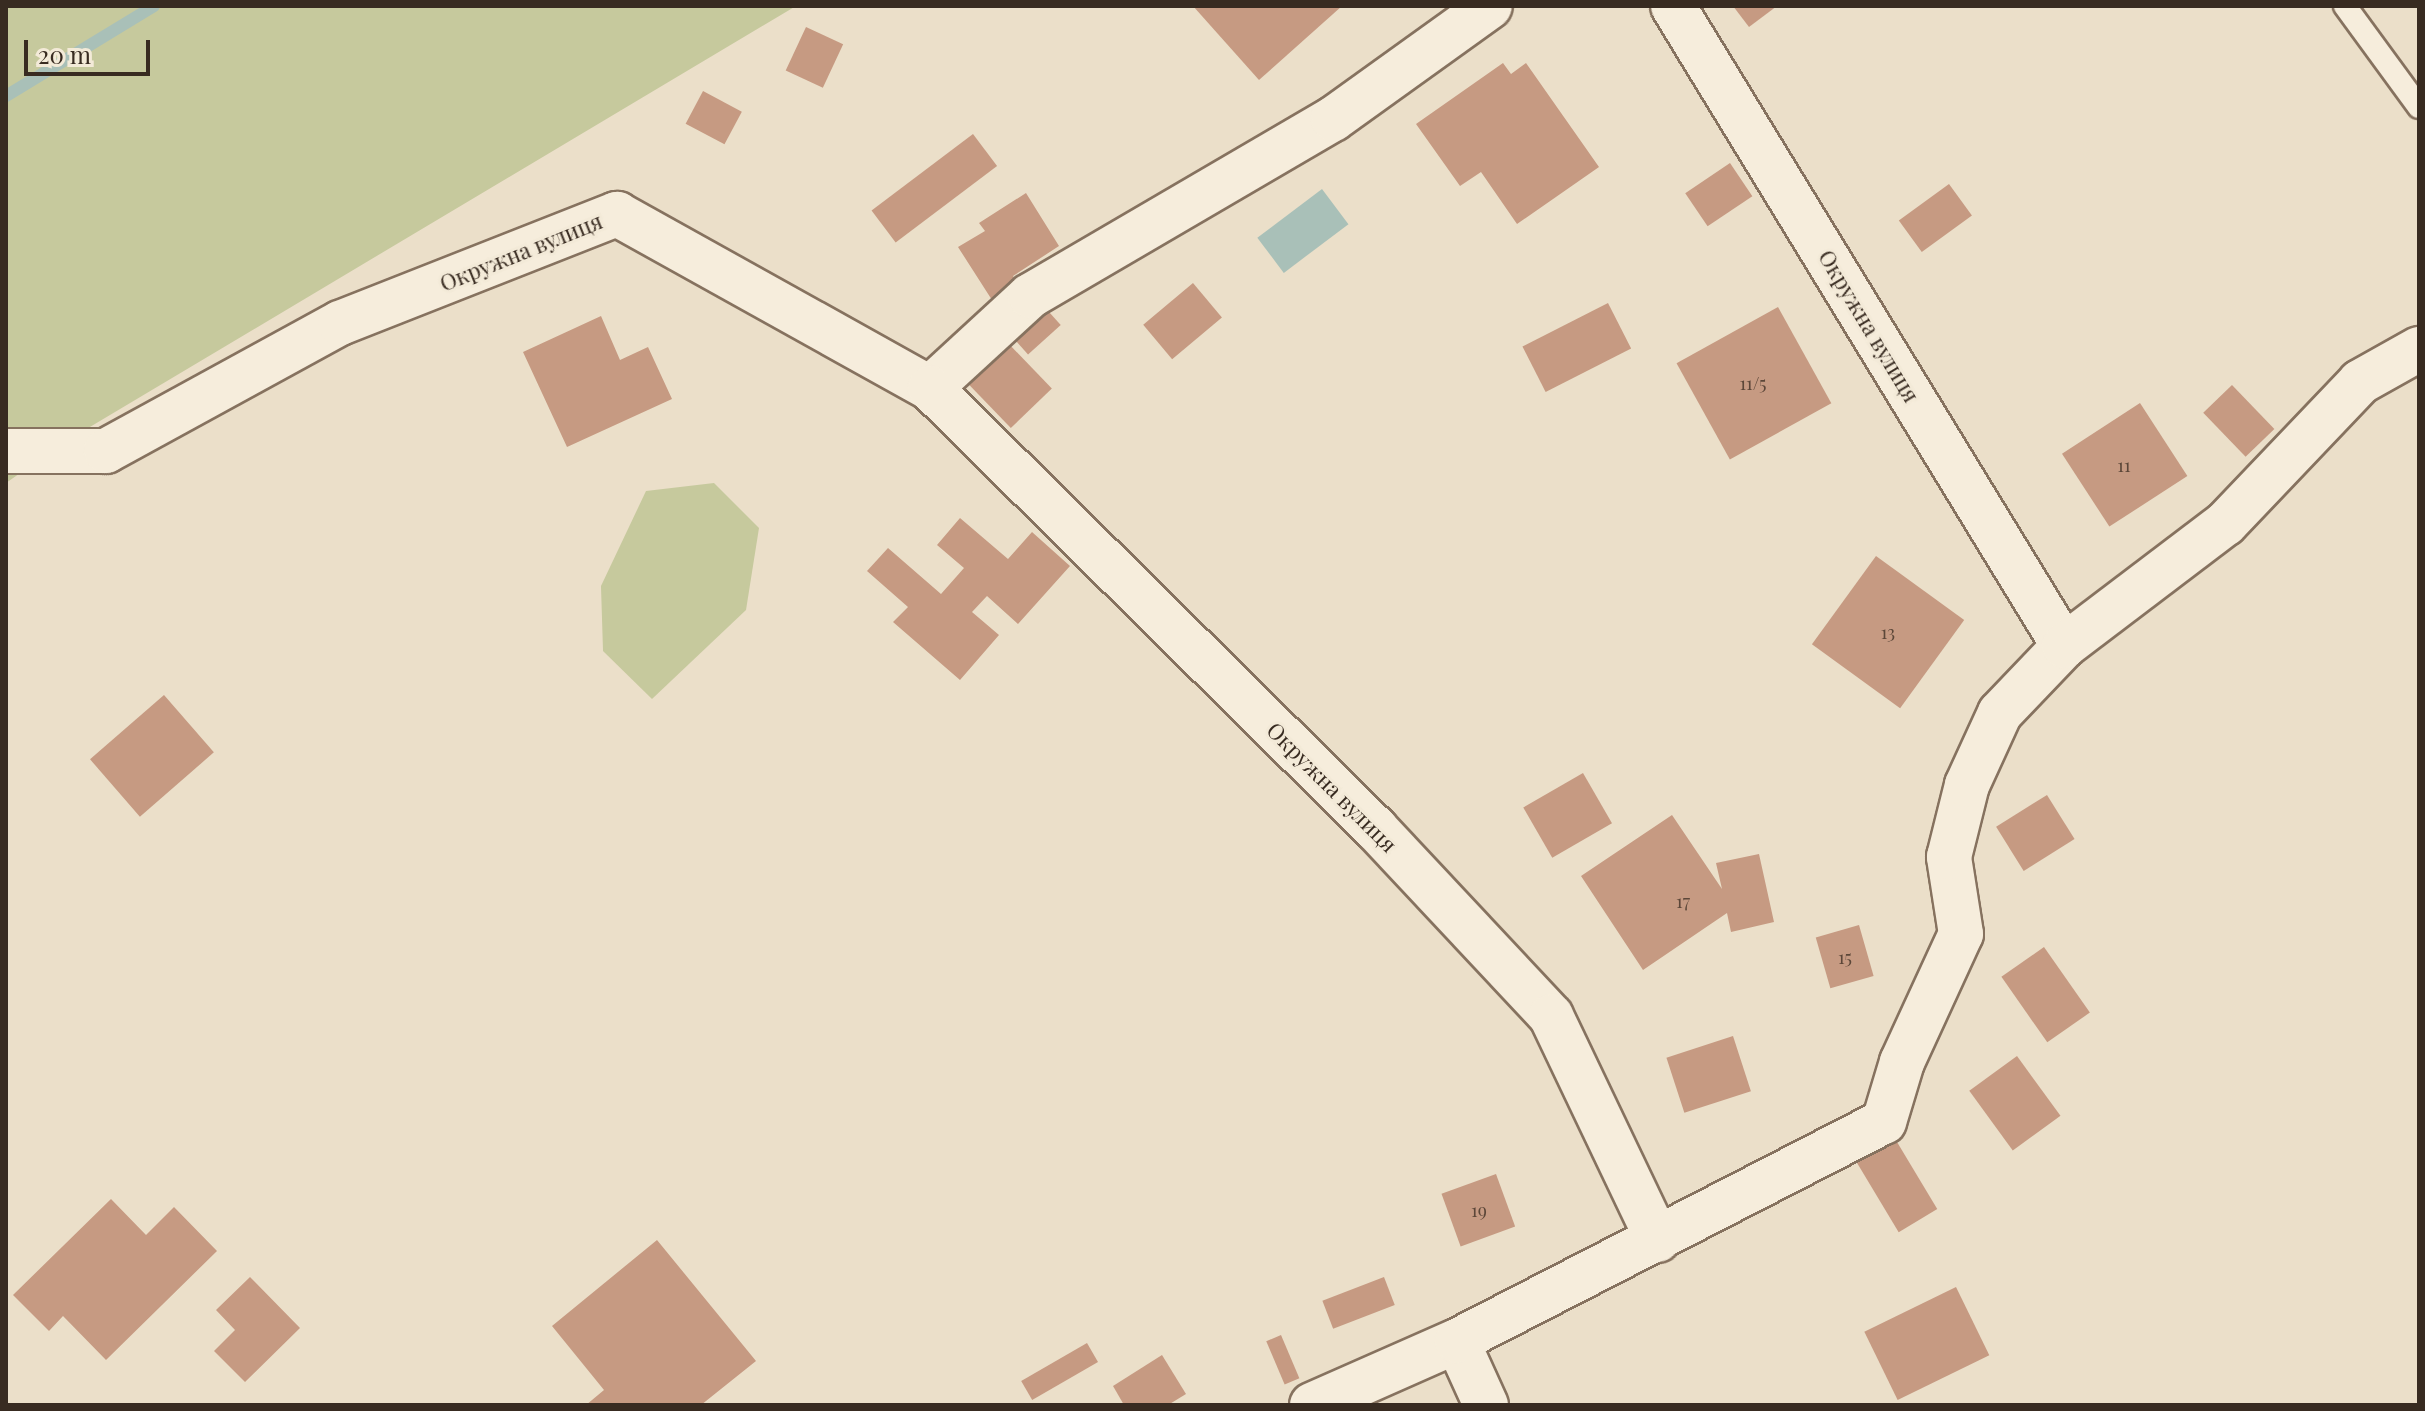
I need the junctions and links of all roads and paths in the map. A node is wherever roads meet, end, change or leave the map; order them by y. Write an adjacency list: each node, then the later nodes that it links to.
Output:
1 (1490, 6): 6 (street)
2 (1673, 6): 8 (street, Окружна вулиця)
3 (2345, 6): 4 (lane)
4 (2419, 107)
5 (2419, 349): 8 (street)
6 (930, 388): 7 (street, Окружна вулиця); 9 (street, Окружна вулиця)
7 (6, 451)
8 (2064, 646): 9 (street)
9 (1658, 1240): 10 (street)
10 (1457, 1341): 11 (street); 12 (street)
11 (1312, 1405)
12 (1486, 1405)

